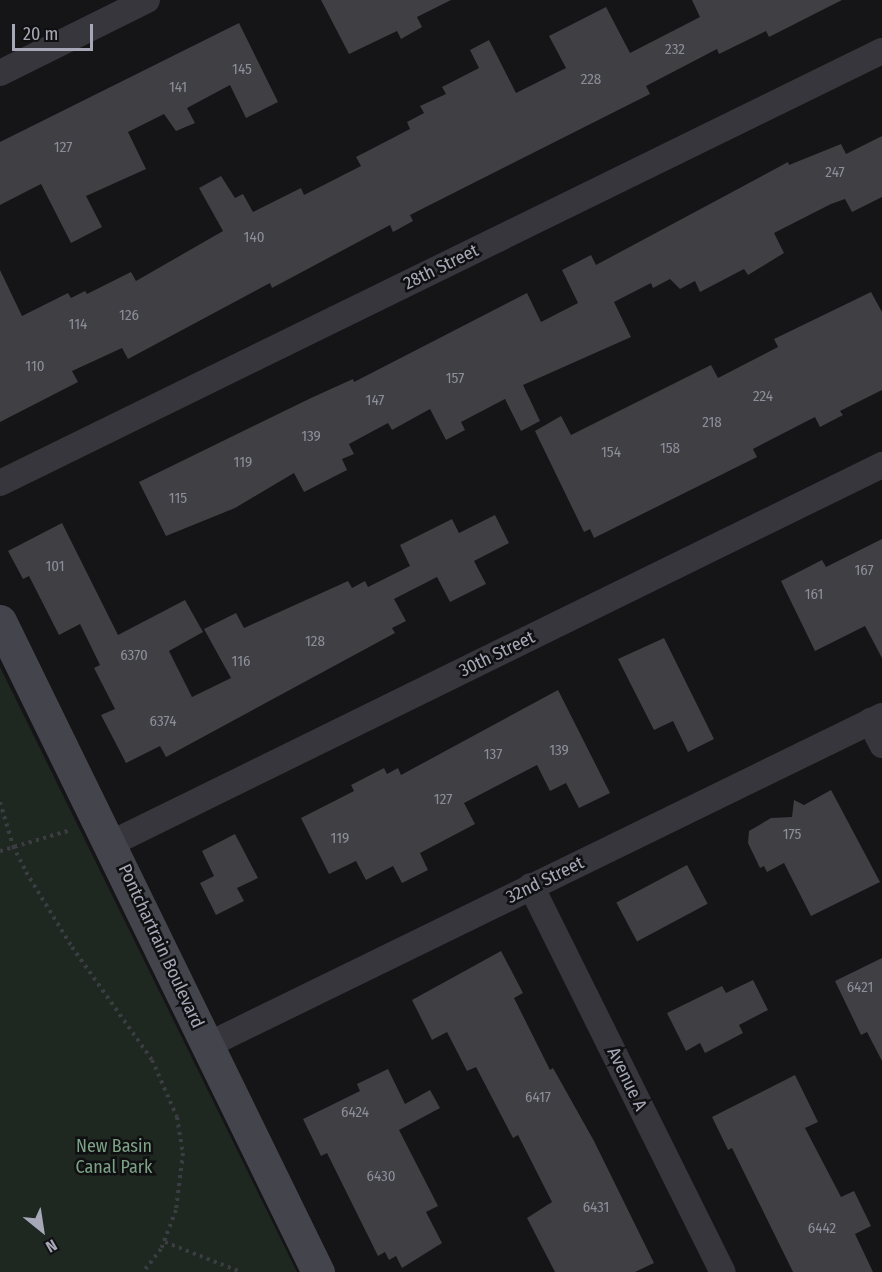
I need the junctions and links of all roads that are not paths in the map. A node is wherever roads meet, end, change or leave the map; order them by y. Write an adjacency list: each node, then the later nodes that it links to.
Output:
1 (147, 0): 3 (street)
2 (882, 51): 5 (street, 28th Street)
3 (0, 73)
4 (882, 465): 9 (street, 30th Street)
5 (0, 483)
6 (0, 621): 9 (main road, Pontchartrain Boulevard)
7 (876, 718): 8 (street); 10 (street, 32nd Street)
8 (882, 745)
9 (112, 843): 11 (main road, Pontchartrain Boulevard)
10 (531, 886): 11 (street, 32nd Street); 13 (street, Avenue A)
11 (208, 1045): 12 (main road, Pontchartrain Boulevard)
12 (318, 1272)
13 (723, 1272)

